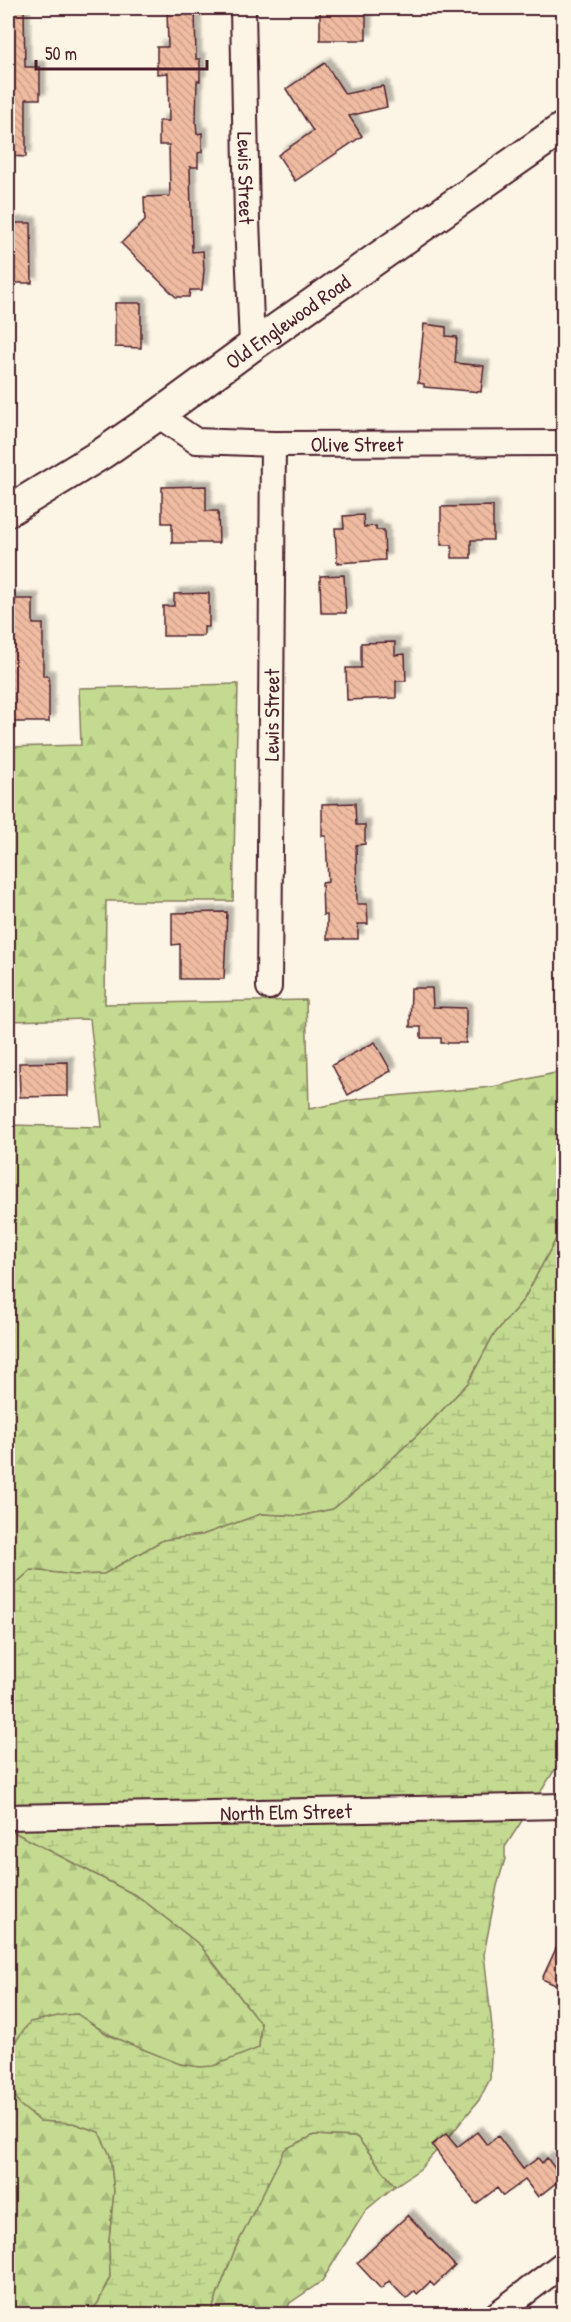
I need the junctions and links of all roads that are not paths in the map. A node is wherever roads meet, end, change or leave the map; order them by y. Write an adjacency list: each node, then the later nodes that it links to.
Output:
1 (243, 8): 3 (street, Lewis Street)
2 (564, 127): 3 (street, Old Englewood Road)
3 (252, 346): 4 (street, Old Englewood Road)
4 (158, 415): 6 (street, Olive Street); 7 (street, Old Englewood Road)
5 (564, 442): 6 (street, Olive Street)
6 (273, 444): 8 (street, Lewis Street)
7 (8, 512)
8 (269, 987)
9 (564, 1806): 10 (street, North Elm Street)
10 (8, 1816)
11 (564, 2263): 12 (street)
12 (497, 2314)

